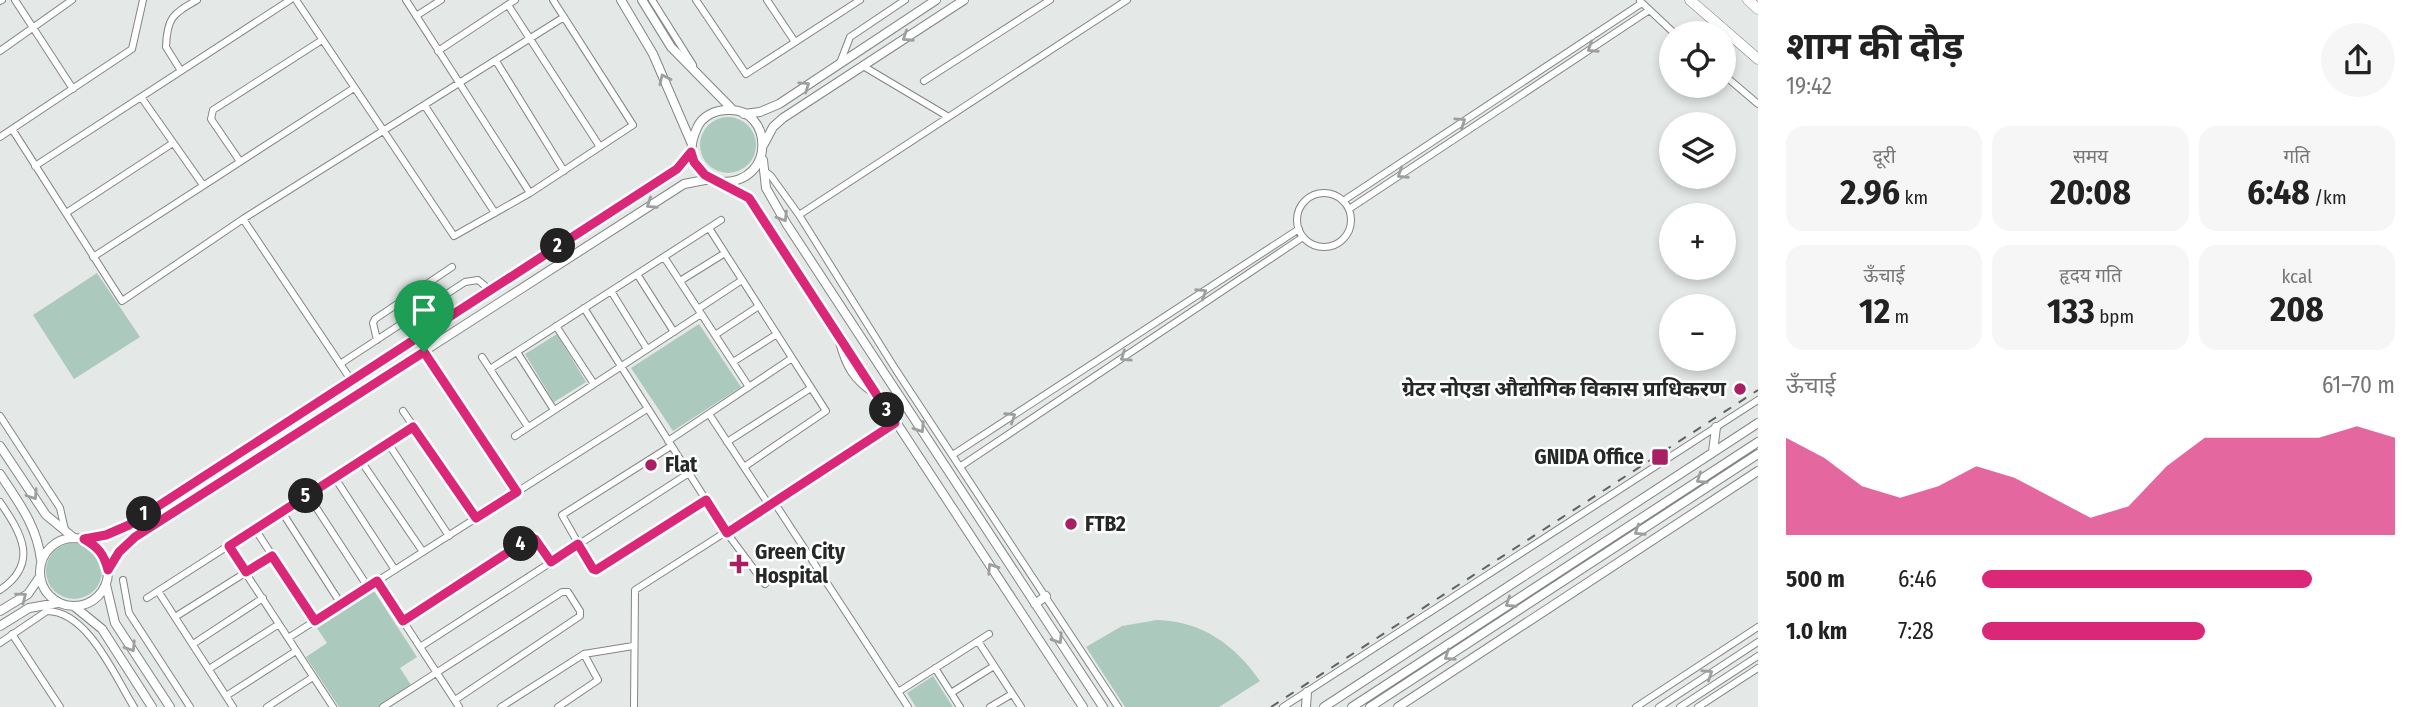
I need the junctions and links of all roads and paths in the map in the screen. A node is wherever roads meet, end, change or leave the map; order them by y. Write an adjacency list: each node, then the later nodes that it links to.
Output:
1 (15, 0): 29 (street)
2 (72, 0): 29 (street)
3 (143, 0): 45 (street)
4 (196, 0): 39 (street)
5 (290, 0): 39 (street)
6 (296, 0): 31 (street)
7 (406, 0): 26 (street)
8 (441, 0): 26 (street)
9 (515, 0): 24 (street)
10 (553, 0): 27 (street)
11 (621, 0): 55 (street, one-way to 11)
12 (642, 0): 41 (street)
13 (652, 0): 41 (street)
14 (696, 0): 32 (street)
15 (767, 0): 32 (street)
16 (860, 0): 32 (street)
17 (905, 0): 37 (street)
18 (936, 0): 37 (street)
19 (964, 0): 38 (street, one-way to 38)
20 (1050, 0): 40 (street)
21 (1127, 0): 51 (street)
22 (1689, 0): 35 (main road)
23 (1641, 1): 25 (street); 68 (street, one-way to 23)
24 (508, 5): 30 (street); 34 (street)
25 (1648, 11): 28 (street); 69 (street, one-way to 69)
26 (416, 16): 34 (street)
27 (564, 17): 30 (street); 58 (street)
28 (1660, 21)
29 (34, 29): 33 (street); 45 (street)
30 (530, 39): 36 (street); 58 (street)
31 (322, 40): 44 (street); 61 (street)
32 (795, 42)
33 (0, 51)
34 (438, 51): 42 (street)
35 (1758, 59)
36 (496, 61): 42 (street); 64 (street)
37 (840, 63): 50 (street, one-way to 37)
38 (863, 66): 51 (street); 57 (street)
39 (181, 71): 46 (street)
40 (924, 81)
41 (703, 82): 49 (street)
42 (460, 84): 48 (street); 67 (street)
43 (1736, 85): 47 (street)
44 (354, 88): 53 (street); 61 (street)
45 (73, 89): 52 (street)
46 (141, 97): 56 (street); 62 (street)
47 (1758, 104)
48 (425, 106): 53 (street); 71 (street)
49 (734, 110): 50 (street); 55 (street)
50 (744, 114): 57 (street)
51 (947, 116): 72 (street)
52 (12, 129): 54 (street); 62 (street)
53 (385, 131): 71 (street); 73 (street)
54 (0, 137)
55 (691, 142): 59 (street)
56 (173, 143): 66 (street); 70 (street)
57 (764, 144): 60 (street)
58 (600, 147): 64 (street)
59 (691, 152): 65 (street); 85 (street)
60 (763, 154): 63 (street); 65 (street)
61 (239, 160): 66 (street)
62 (35, 166): 70 (street)
63 (763, 170): 72 (street); 169 (street, one-way to 169)
64 (564, 171): 67 (street)
65 (717, 180): 96 (street, one-way to 96); 114 (street)
66 (203, 186): 79 (street)
67 (530, 193): 71 (street)
68 (1343, 201): 69 (street); 76 (street)
69 (1349, 209): 77 (street)
70 (66, 213): 79 (street)
71 (495, 213)
72 (799, 215): 126 (street)
73 (243, 219): 79 (street); 101 (street)
74 (721, 220): 75 (street)
75 (709, 228): 78 (street); 80 (street)
76 (1299, 229): 77 (street); 126 (street, one-way to 76)
77 (1303, 237): 129 (street, one-way to 129)
78 (725, 253): 83 (street); 84 (street)
79 (93, 257)
80 (664, 257): 82 (street); 84 (street)
81 (452, 267): 94 (street)
82 (637, 274): 86 (street); 91 (street)
83 (742, 280): 87 (street); 89 (street)
84 (680, 281): 89 (street)
85 (490, 290): 94 (street); 104 (street)
86 (611, 291): 88 (street); 95 (street)
87 (759, 306): 92 (street); 93 (street)
88 (584, 308): 90 (street); 102 (street)
89 (700, 311): 91 (street); 93 (street)
90 (556, 326): 97 (street); 105 (street)
91 (674, 332): 95 (street)
92 (777, 334): 99 (street); 100 (street)
93 (715, 335): 100 (street)
94 (377, 340): 101 (street)
95 (647, 349): 102 (street)
96 (424, 352): 135 (street); 153 (street)
97 (517, 352): 103 (street); 110 (street)
98 (482, 357): 103 (street)
99 (792, 358): 106 (street); 107 (street)
100 (733, 362): 106 (street)
101 (340, 364): 104 (street)
102 (621, 367): 105 (street); 109 (street)
103 (490, 369): 117 (street)
104 (351, 380): 146 (street)
105 (594, 384): 110 (street)
106 (749, 387): 112 (street)
107 (811, 387): 120 (street); 130 (street)
108 (1758, 400): 118 (street)
109 (647, 409): 123 (street); 135 (street)
110 (554, 410): 117 (street)
111 (402, 411): 116 (street)
112 (709, 414): 120 (street); 123 (street)
113 (0, 416): 143 (street)
114 (895, 423): 139 (street); 220 (street, one-way to 114)
115 (1758, 423): 125 (street)
116 (413, 427): 122 (street); 141 (street)
117 (528, 427): 119 (street)
118 (1716, 427): 125 (street); 197 (street)
119 (515, 436)
120 (727, 442): 130 (street)
121 (1758, 442): 226 (street, one-way to 226)
122 (388, 443): 128 (street); 145 (street)
123 (669, 443): 132 (street); 147 (street)
124 (0, 446): 143 (street, one-way to 143)
125 (1713, 452): 225 (street)
126 (954, 454): 129 (street)
127 (1758, 454): 227 (street, one-way to 227)
128 (361, 461): 134 (street); 149 (street)
129 (961, 466): 164 (street)
130 (744, 467): 139 (street)
131 (1758, 471): 228 (street)
132 (689, 473): 137 (street); 147 (street)
133 (0, 474): 151 (street)
134 (335, 478): 136 (street); 154 (street)
135 (517, 492): 141 (street)
136 (308, 495): 140 (street); 161 (street)
137 (706, 500): 144 (street); 147 (street)
138 (0, 502): 162 (street)
139 (772, 504): 144 (street); 196 (street)
140 (282, 512): 142 (street); 168 (street)
141 (476, 518): 145 (street)
142 (254, 529): 148 (street); 150 (street)
143 (65, 530): 146 (street)
144 (727, 533): 159 (street); 185 (street)
145 (449, 536): 149 (street)
146 (79, 538): 151 (street); 153 (street)
147 (578, 544): 152 (street)
148 (229, 546): 155 (street); 163 (street)
149 (423, 552): 154 (street)
150 (272, 556): 155 (street); 173 (street)
151 (41, 560): 156 (street)
152 (551, 562): 174 (street); 186 (street)
153 (108, 570): 160 (street)
154 (395, 570): 158 (street)
155 (246, 572): 166 (street); 172 (street)
156 (39, 578): 167 (street); 171 (street, one-way to 156)
157 (123, 579): 209 (street)
158 (377, 581): 161 (street); 174 (street)
159 (765, 584)
160 (106, 585): 170 (street); 208 (street, one-way to 208)
161 (368, 587): 168 (street)
162 (0, 590)
163 (158, 591): 165 (street); 172 (street)
164 (1046, 596): 169 (street); 222 (street)
165 (147, 598)
166 (262, 598): 175 (street); 184 (street)
167 (58, 603): 170 (street); 176 (street)
168 (341, 604): 173 (street)
169 (1035, 604): 221 (street, one-way to 221)
170 (75, 607): 207 (street)
171 (0, 611)
172 (175, 617): 184 (street)
173 (315, 621): 180 (street)
174 (403, 621): 186 (street)
175 (279, 624): 180 (street); 193 (street)
176 (0, 626)
177 (1758, 627): 229 (street)
178 (12, 634): 183 (street); 205 (street); 206 (street)
179 (989, 634): 181 (street)
180 (288, 638): 187 (street)
181 (978, 641): 190 (street); 191 (street)
182 (1758, 642): 230 (street, one-way to 182)
183 (0, 643)
184 (192, 644): 193 (street)
185 (633, 646): 188 (street); 216 (street)
186 (420, 647): 194 (street)
187 (296, 651): 195 (street); 200 (street)
188 (584, 654): 214 (street); 215 (street)
189 (1758, 656): 231 (street)
190 (994, 666): 198 (street); 199 (street)
191 (935, 668): 196 (street); 198 (street)
192 (1758, 668): 232 (street)
193 (209, 669): 200 (street)
194 (437, 673): 201 (street); 201 (street); 202 (street)
195 (313, 677): 203 (street); 211 (street)
196 (898, 692): 204 (street)
197 (1307, 692): 223 (street); 224 (street)
198 (951, 693): 217 (street)
199 (1012, 694): 218 (street); 219 (street)
200 (226, 696): 210 (street)
201 (455, 700): 213 (street)
202 (392, 705): 212 (street)
203 (329, 706)
204 (905, 706)
205 (60, 707)
206 (134, 707)
207 (152, 707)
208 (170, 707)
209 (190, 707)
210 (233, 707)
211 (267, 707)
212 (383, 707)
213 (460, 707)
214 (501, 707)
215 (558, 707)
216 (634, 707)
217 (960, 707)
218 (990, 707)
219 (1021, 707)
220 (1083, 707)
221 (1103, 707)
222 (1118, 707)
223 (1283, 707)
224 (1306, 707)
225 (1324, 707)
226 (1352, 707)
227 (1370, 707)
228 (1398, 707)
229 (1636, 707)
230 (1658, 707)
231 (1680, 707)
232 (1698, 707)

